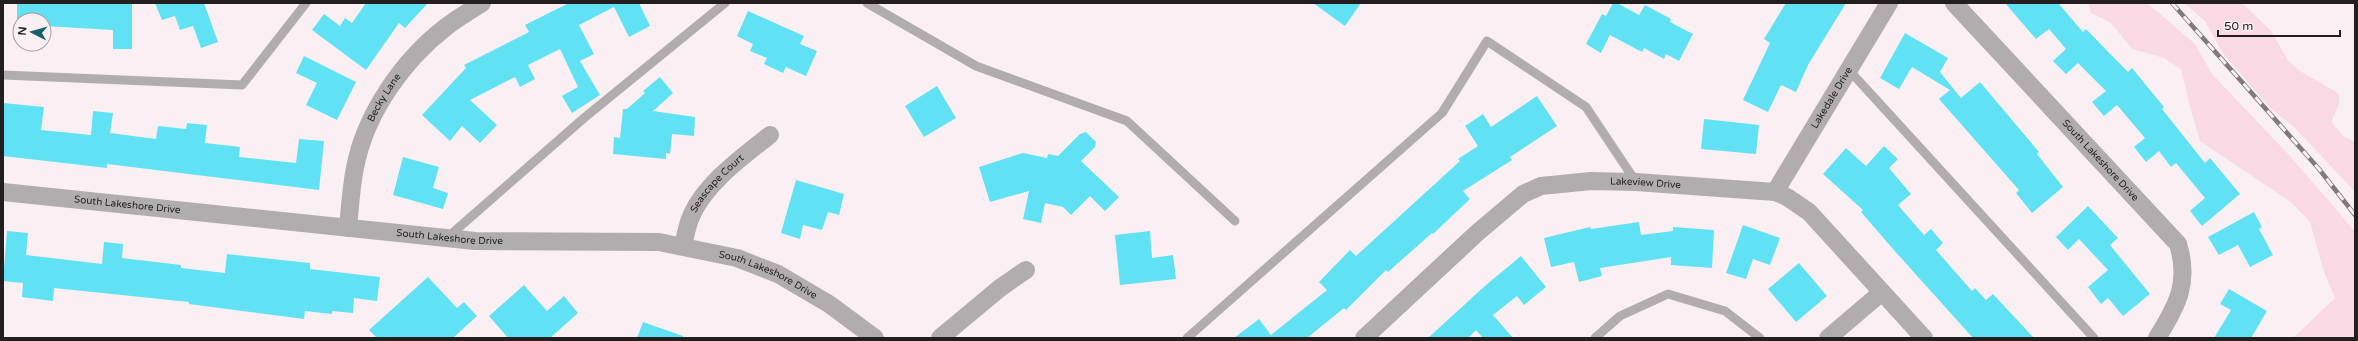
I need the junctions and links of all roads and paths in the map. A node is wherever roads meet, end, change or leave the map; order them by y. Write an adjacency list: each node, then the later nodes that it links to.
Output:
1 (306, 3): 8 (lane)
2 (725, 3): 15 (lane)
3 (867, 3): 13 (lane)
4 (1889, 3): 7 (street, Lakedale Drive)
5 (1954, 3): 28 (street, South Lakeshore Drive)
6 (475, 5): 14 (street, Becky Lane)
7 (1848, 70): 12 (street, Lakedale Drive); 27 (lane)
8 (3, 75)
9 (770, 136): 16 (street, Seascape Court)
10 (1636, 182): 12 (street, Lakeview Drive); 21 (lane); 22 (street, Lakeview Drive)
11 (3, 192): 14 (street, South Lakeshore Drive)
12 (1774, 192): 18 (street, Lakeview Drive)
13 (1236, 221)
14 (348, 228): 15 (street, South Lakeshore Drive)
15 (447, 238): 16 (street, South Lakeshore Drive)
16 (683, 246): 19 (street, South Lakeshore Drive)
17 (1026, 270): 20 (street)
18 (1882, 292): 25 (street); 26 (street, Lakeview Drive)
19 (875, 338)
20 (940, 338)
21 (1187, 338)
22 (1364, 338)
23 (1595, 338): 24 (lane)
24 (1760, 338)
25 (1828, 338)
26 (1924, 338)
27 (2094, 338)
28 (2157, 338)

